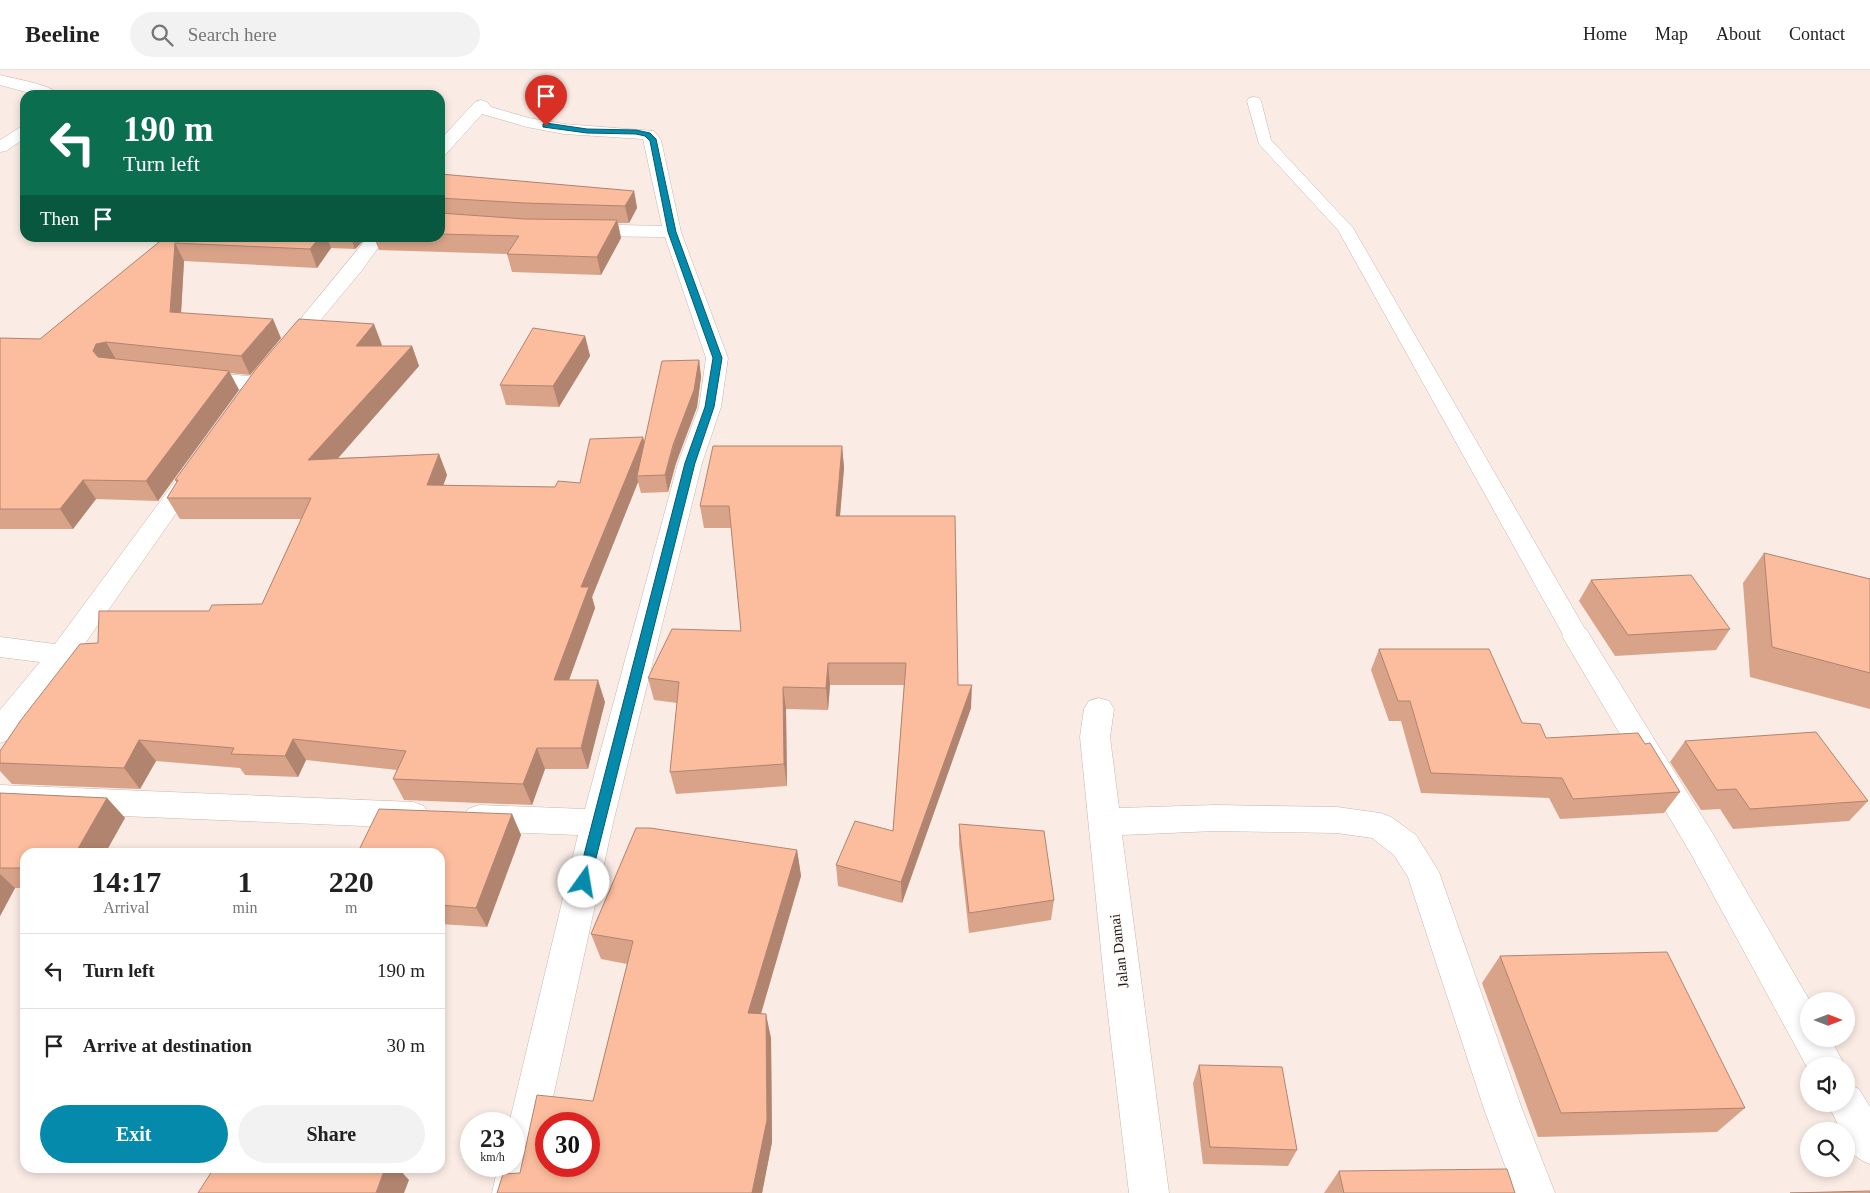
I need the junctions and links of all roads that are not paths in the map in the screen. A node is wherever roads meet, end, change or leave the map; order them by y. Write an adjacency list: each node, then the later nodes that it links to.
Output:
1 (0, 80): 2 (street)
2 (38, 90)
3 (1254, 102): 14 (lane)
4 (20, 134): 6 (street)
5 (445, 145): 8 (street)
6 (0, 148)
7 (567, 229): 8 (street)
8 (672, 232): 21 (street)
9 (373, 242): 10 (street)
10 (267, 372): 11 (street); 12 (street)
11 (182, 376)
12 (239, 408)
13 (205, 456): 16 (street)
14 (1576, 636): 22 (street)
15 (0, 647): 16 (street)
16 (62, 655): 18 (street)
17 (1098, 709): 20 (street, Jalan Damai)
18 (0, 731)
19 (0, 798): 21 (street)
20 (1104, 822): 26 (street, Jalan Damai); 27 (street)
21 (597, 823): 25 (street)
22 (1800, 1019)
23 (1852, 1112): 24 (street)
24 (1870, 1144)
25 (512, 1193)
26 (1149, 1193)
27 (1535, 1193)

